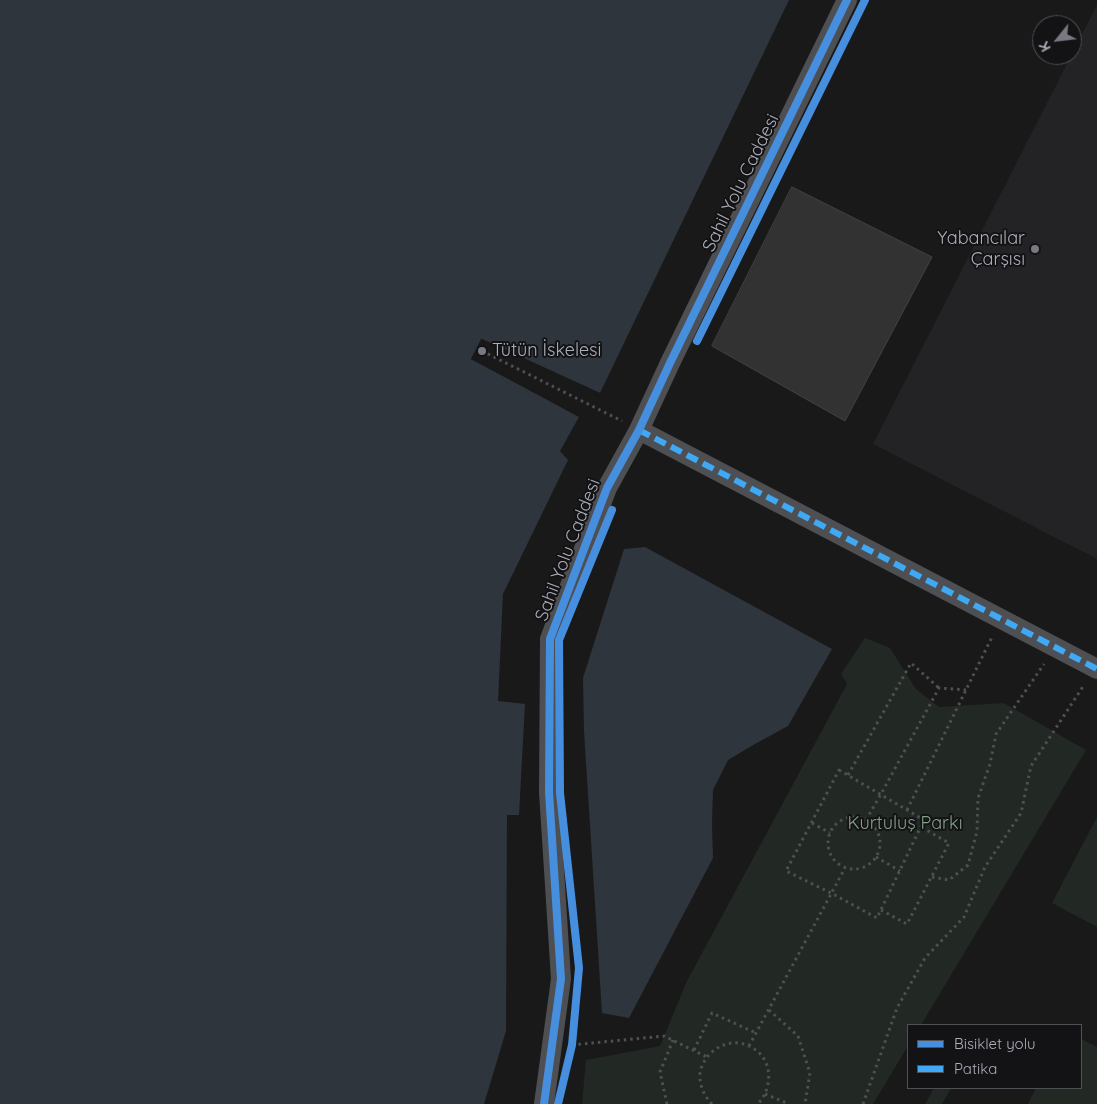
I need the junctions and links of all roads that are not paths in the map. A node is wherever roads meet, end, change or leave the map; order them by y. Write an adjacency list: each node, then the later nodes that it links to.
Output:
1 (848, 0): 2 (street, Sahil Yolu Caddesi)
2 (638, 430): 3 (street); 4 (street, Sahil Yolu Caddesi)
3 (1096, 668)
4 (544, 1104)

